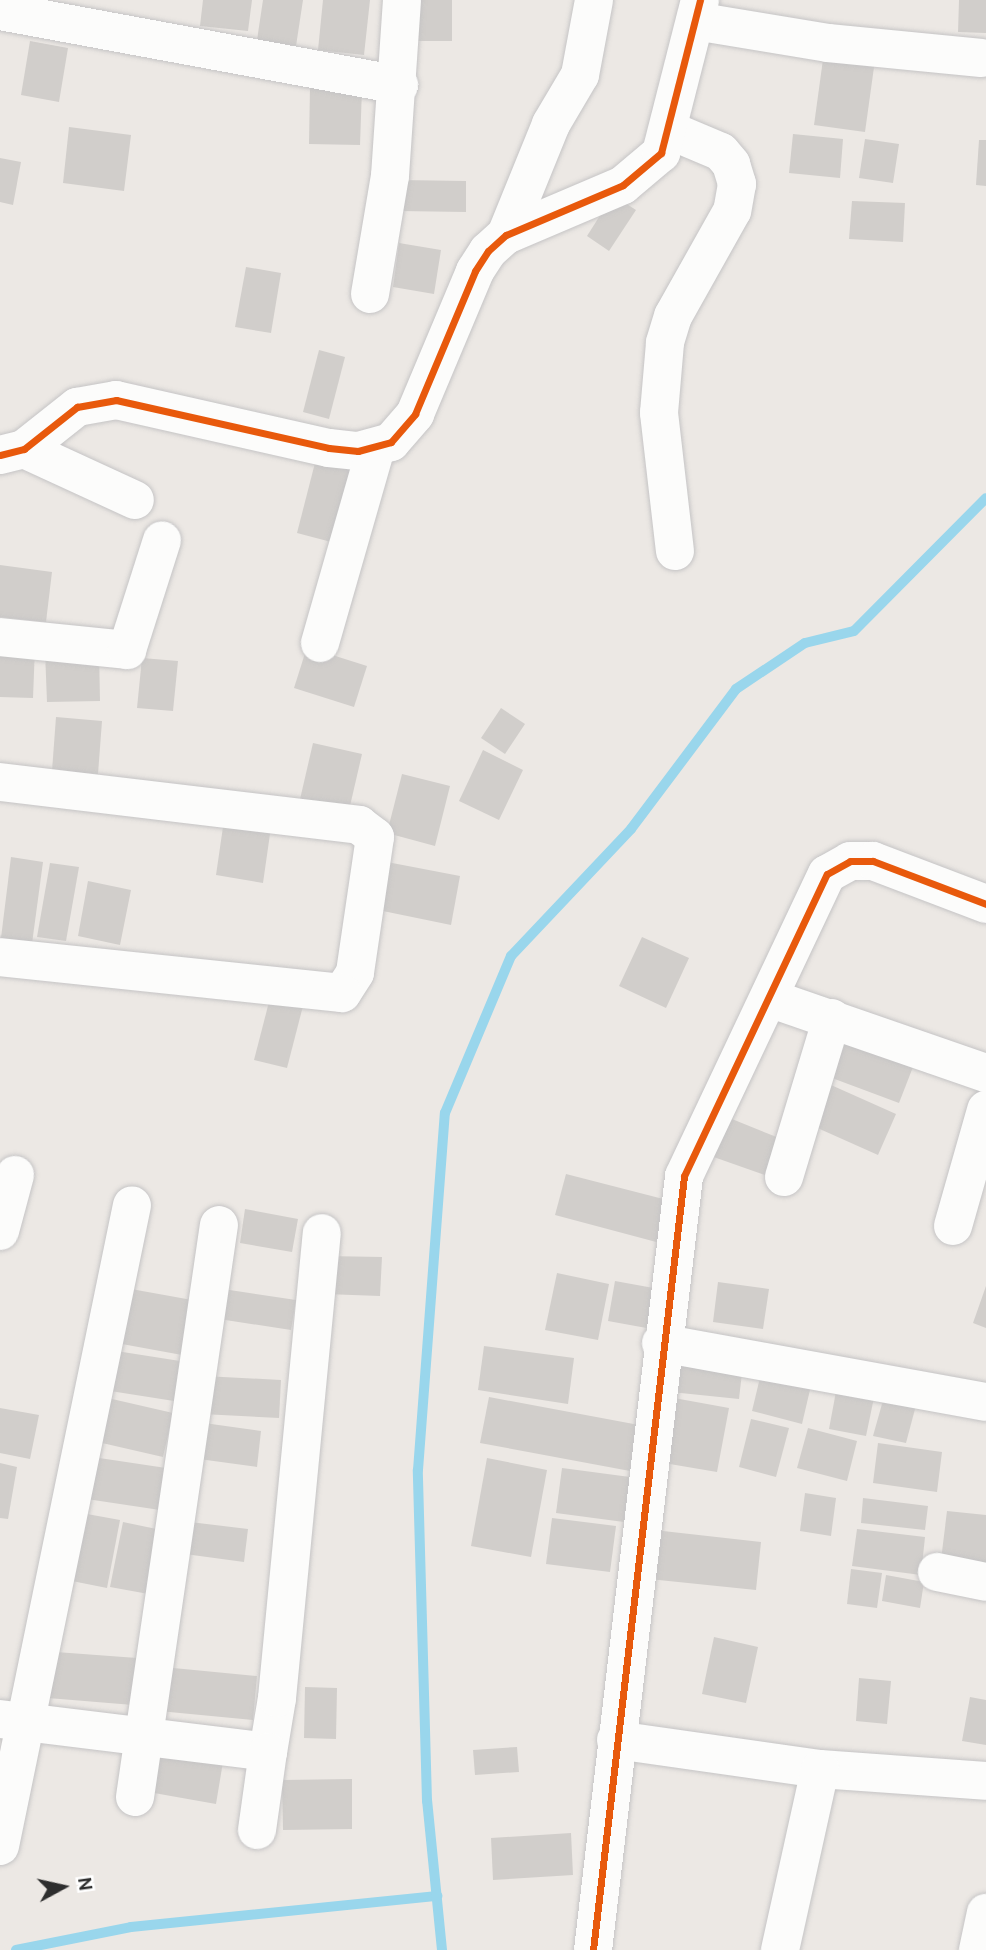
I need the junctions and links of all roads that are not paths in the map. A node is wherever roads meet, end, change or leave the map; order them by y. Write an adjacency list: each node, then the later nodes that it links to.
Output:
1 (402, 0): 6 (street)
2 (594, 0): 8 (street)
3 (697, 10): 5 (street); 7 (street)
4 (0, 11): 6 (street)
5 (981, 58)
6 (399, 85): 9 (street)
7 (669, 130): 8 (street); 14 (street)
8 (506, 235): 10 (street)
9 (370, 294)
10 (376, 448): 11 (street); 16 (street)
11 (12, 452): 12 (street)
12 (135, 500)
13 (162, 540): 15 (street)
14 (675, 551)
15 (0, 637)
16 (320, 643)
17 (0, 782): 19 (street)
18 (986, 904): 20 (street)
19 (0, 957)
20 (769, 998): 21 (street); 31 (street)
21 (832, 1018): 22 (street); 25 (street)
22 (986, 1073)
23 (986, 1110): 28 (street)
24 (15, 1175): 29 (street)
25 (784, 1177)
26 (132, 1205): 35 (street)
27 (219, 1226): 36 (street)
28 (953, 1226)
29 (0, 1231)
30 (323, 1233): 38 (street)
31 (661, 1343): 32 (street); 37 (street)
32 (986, 1402)
33 (937, 1572): 34 (street)
34 (986, 1582)
35 (14, 1721): 36 (street); 43 (street)
36 (143, 1735): 38 (street); 41 (street)
37 (616, 1740): 39 (street); 45 (street)
38 (268, 1752): 42 (street)
39 (820, 1769): 40 (street); 46 (street)
40 (986, 1781)
41 (135, 1797)
42 (257, 1830)
43 (0, 1846)
44 (986, 1913): 47 (street)
45 (593, 1950)
46 (780, 1950)
47 (978, 1950)

